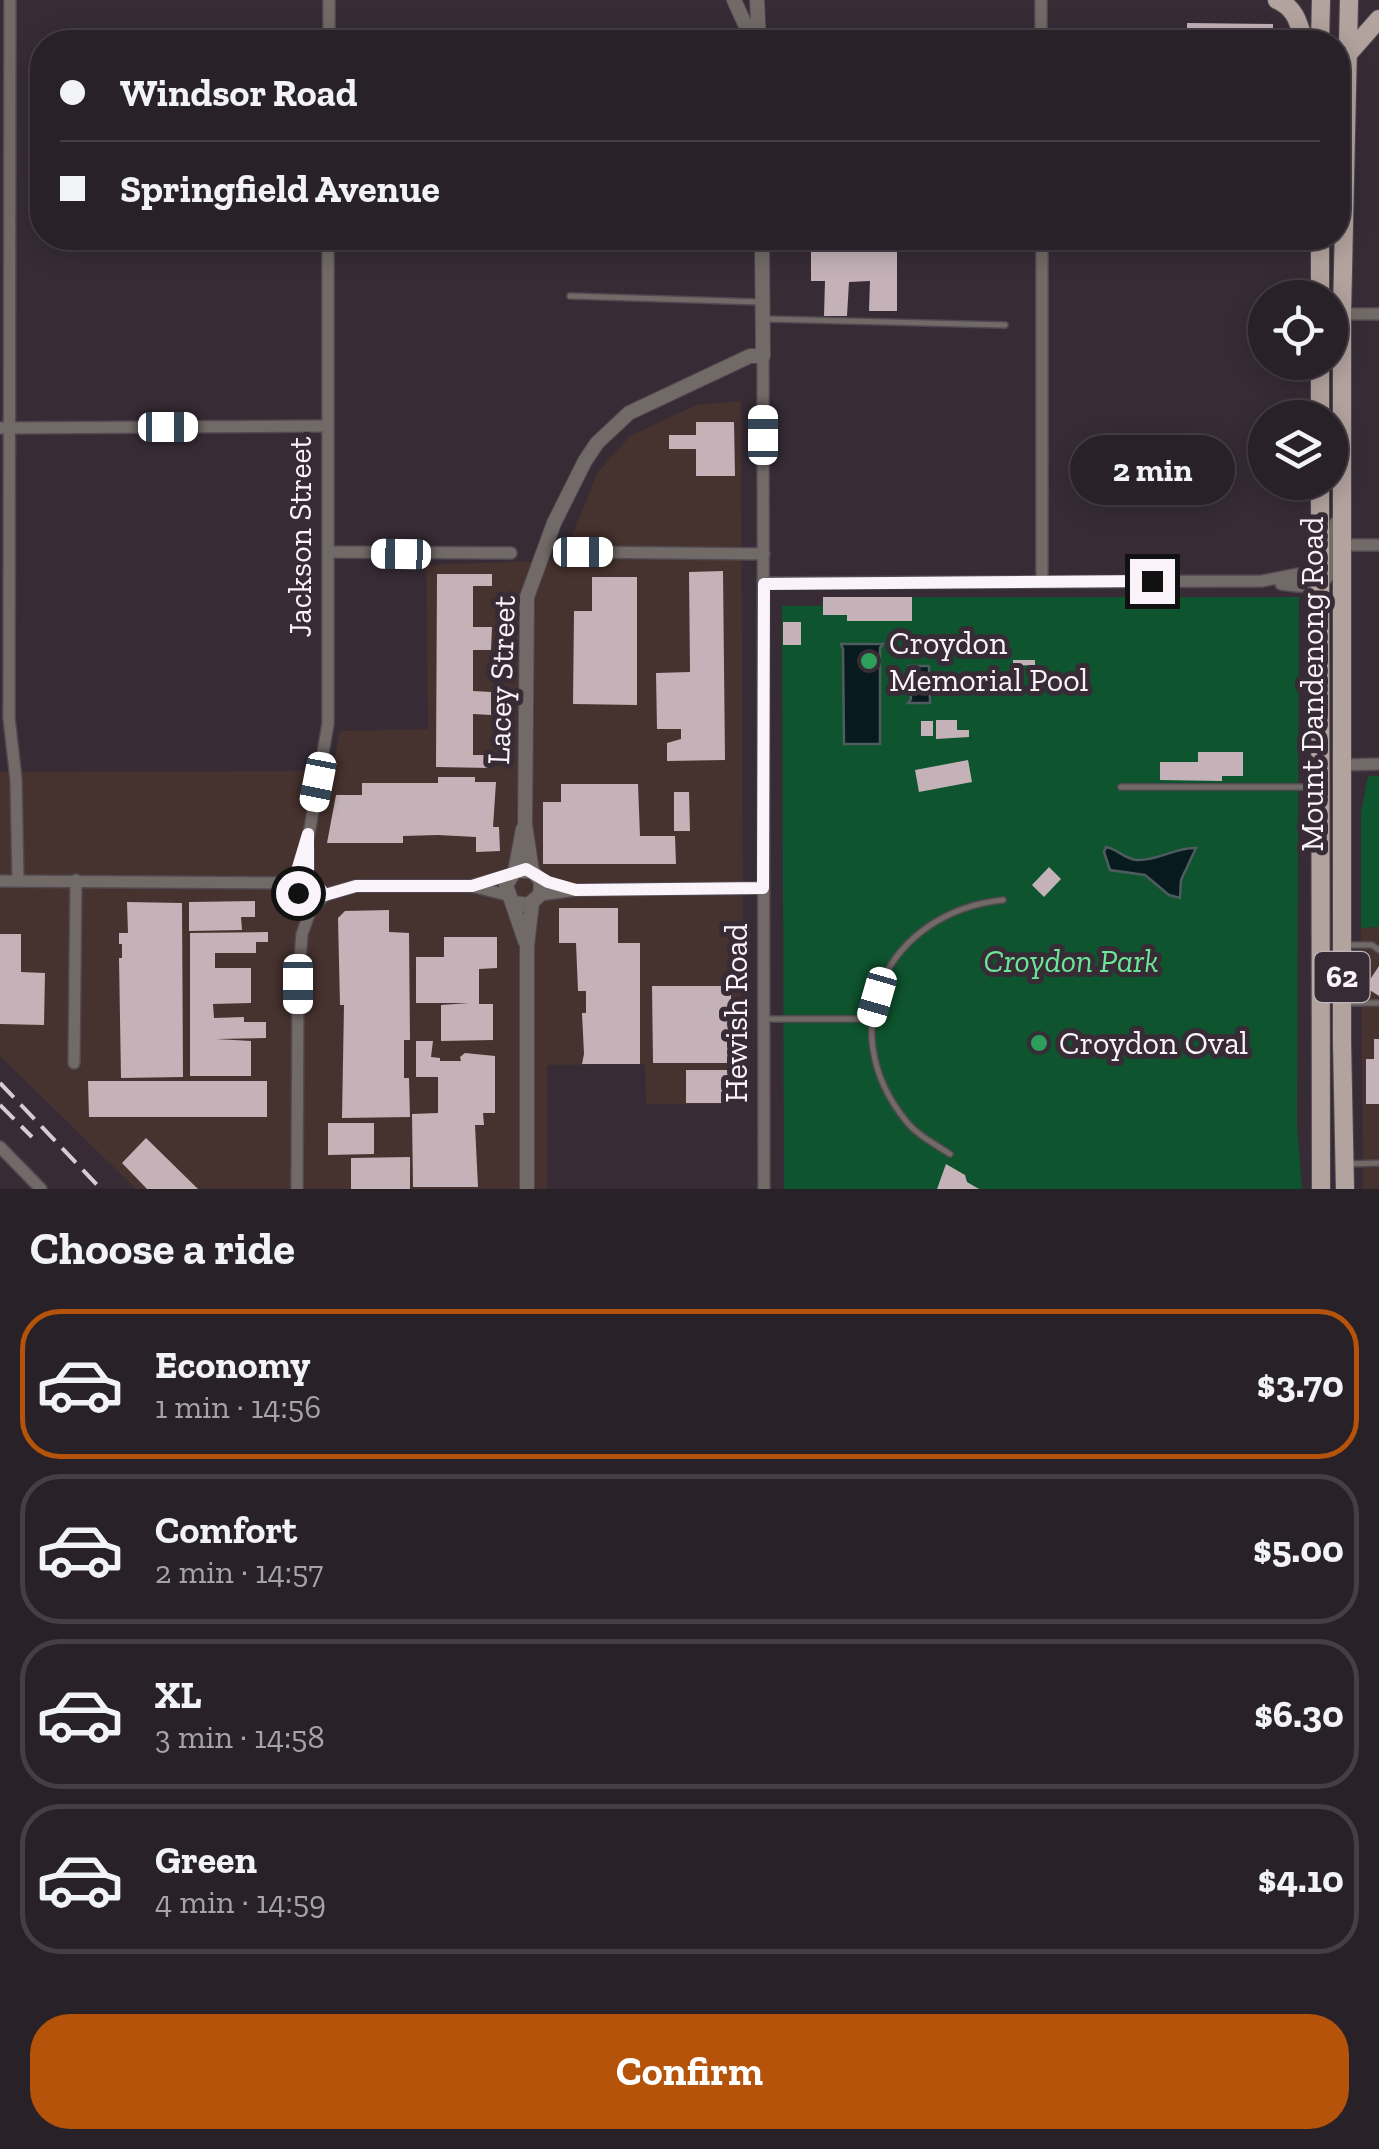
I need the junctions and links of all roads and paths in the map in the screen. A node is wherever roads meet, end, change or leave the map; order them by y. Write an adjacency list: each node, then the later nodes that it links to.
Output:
1 (10, 0): 33 (street)
2 (329, 0): 10 (street)
3 (734, 0): 11 (street)
4 (757, 0): 12 (street)
5 (1042, 0): 13 (street)
6 (1277, 0): 14 (main road)
7 (1321, 0): 15 (main road)
8 (1349, 0): 16 (main road, Mount Dandenong Road / 62)
9 (1379, 19): 17 (main road)
10 (329, 30)
11 (750, 30)
12 (756, 30)
13 (1042, 30)
14 (1300, 30)
15 (1320, 30)
16 (1348, 30)
17 (1350, 52)
18 (328, 250): 32 (street, Jackson Street)
19 (762, 250): 26 (street, Hewish Road)
20 (1042, 250): 44 (street)
21 (1320, 250): 23 (main road)
22 (1339, 250): 24 (main road, Mount Dandenong Road / 62)
23 (1320, 280)
24 (1338, 280)
25 (570, 296): 26 (lane)
26 (763, 302): 29 (street, Hewish Road)
27 (1348, 314): 28 (street)
28 (1379, 314)
29 (763, 319): 30 (lane); 31 (street, Hewish Road)
30 (1005, 325)
31 (762, 356): 42 (street, Hewish Road); 51 (street, Lacey Street)
32 (326, 426): 33 (street); 39 (street, Jackson Street)
33 (5, 428): 56 (street)
34 (1320, 500): 43 (main road, Mount Dandenong Road / 62)
35 (1339, 500): 43 (street)
36 (1342, 500): 37 (main road, Mount Dandenong Road / 62)
37 (1342, 545): 38 (street); 47 (main road, Mount Dandenong Road / 62)
38 (1379, 545)
39 (329, 552): 41 (street); 52 (street, Jackson Street)
40 (583, 552): 42 (street)
41 (511, 553)
42 (764, 554): 45 (street, Hewish Road)
43 (1319, 578): 44 (street); 48 (main road, Mount Dandenong Road / 62)
44 (1042, 581): 45 (street)
45 (764, 584): 60 (street, Hewish Road)
46 (1379, 764): 47 (street)
47 (1342, 765): 48 (main road); 67 (main road, Mount Dandenong Road / 62)
48 (1319, 766): 49 (main road, Mount Dandenong Road / 62)
49 (1318, 787): 50 (lane); 83 (main road, Mount Dandenong Road / 62)
50 (1121, 788)
51 (525, 824): 53 (street, Lacey Street); 54 (street, Lacey Street)
52 (308, 834): 58 (street); 62 (street)
53 (512, 873): 54 (street); 59 (street); 63 (street)
54 (535, 874): 61 (street); 64 (street)
55 (0, 880): 56 (street)
56 (18, 880): 57 (street)
57 (76, 880): 58 (street); 74 (street)
58 (295, 883): 66 (street)
59 (472, 886): 62 (street); 63 (street)
60 (763, 888): 61 (street); 73 (street, Hewish Road)
61 (576, 890): 64 (street)
62 (325, 895): 66 (street)
63 (511, 899): 64 (street); 68 (street)
64 (536, 899): 68 (street)
65 (1003, 900): 72 (lane)
66 (311, 909): 80 (street)
67 (1342, 945): 69 (lane); 70 (main road, Mount Dandenong Road / 62)
68 (527, 946): 81 (street)
69 (1379, 950)
70 (1342, 1002): 71 (lane); 77 (main road, Mount Dandenong Road / 62)
71 (1379, 1003)
72 (871, 1018): 73 (lane); 76 (lane)
73 (764, 1019): 82 (street, Hewish Road)
74 (74, 1062)
75 (0, 1148): 79 (street)
76 (950, 1154)
77 (1344, 1164): 78 (lane); 84 (main road, Mount Dandenong Road / 62)
78 (1379, 1164)
79 (41, 1189)
80 (296, 1189)
81 (527, 1189)
82 (764, 1189)
83 (1321, 1189)
84 (1345, 1189)

